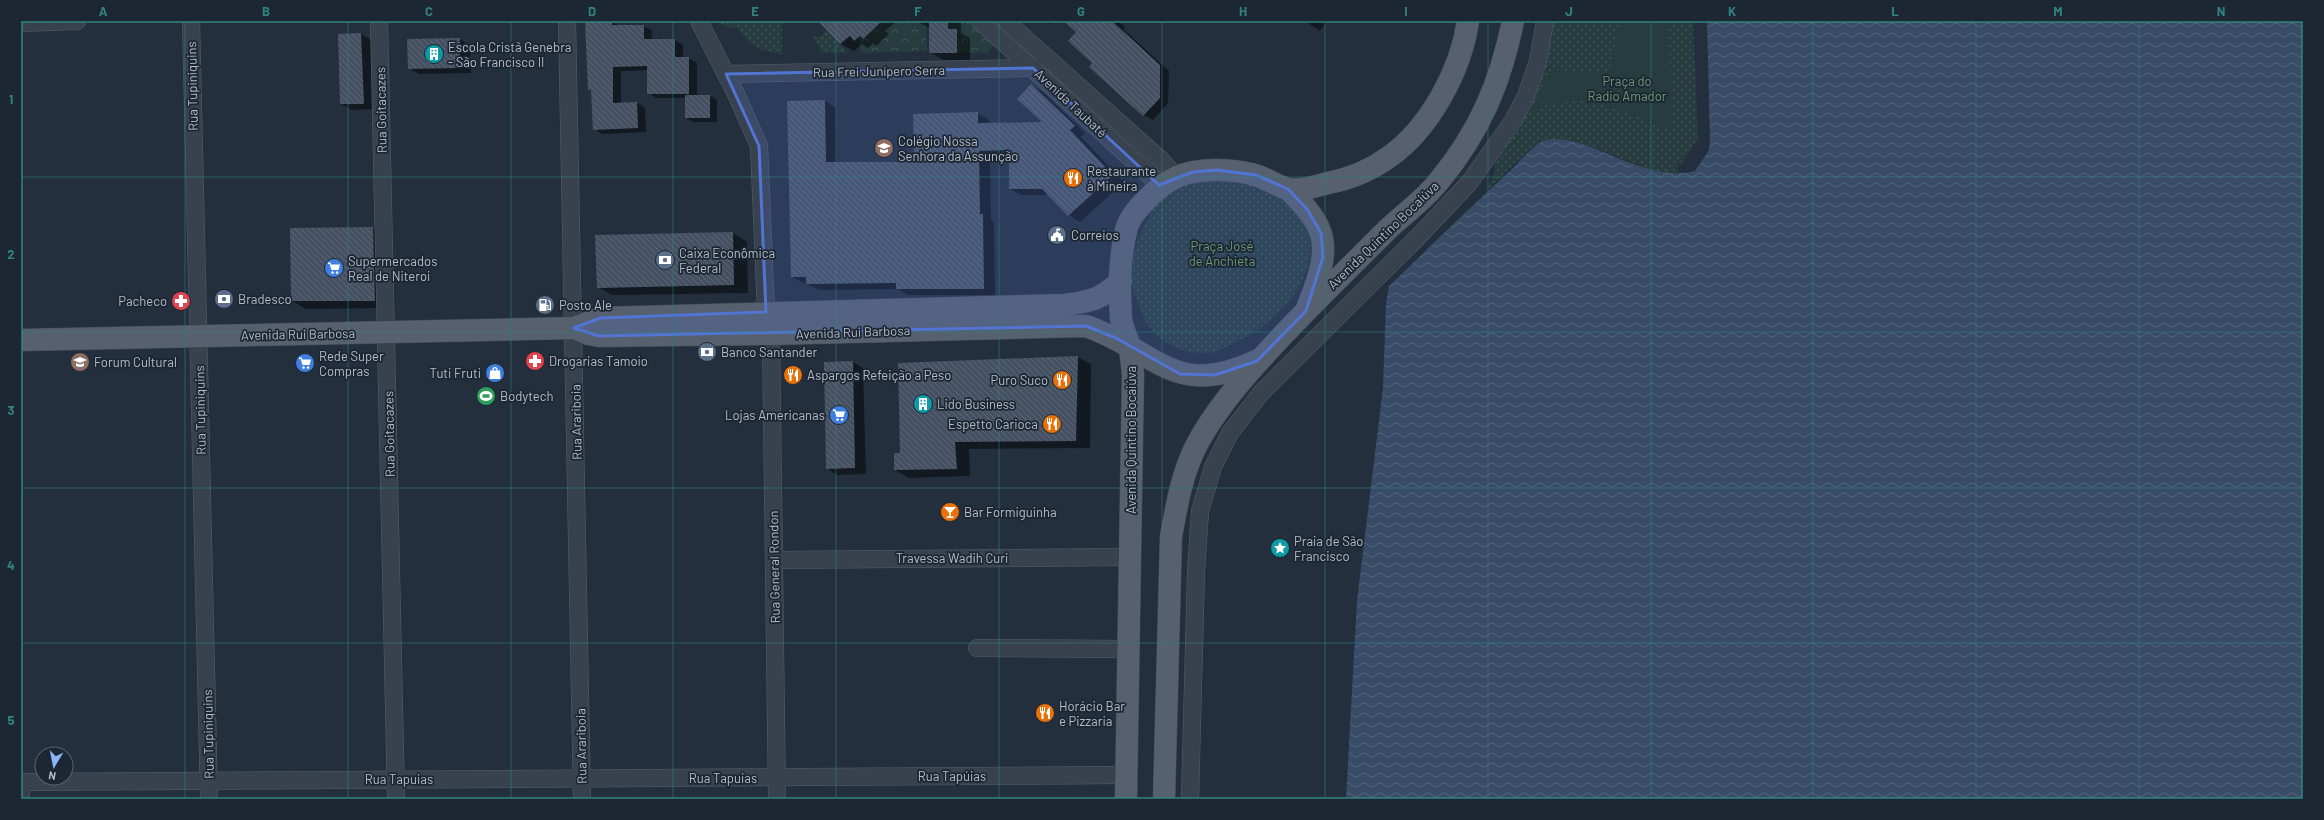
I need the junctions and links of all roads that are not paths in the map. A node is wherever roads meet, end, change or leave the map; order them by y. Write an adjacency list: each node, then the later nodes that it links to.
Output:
1 (78, 21): 11 (street)
2 (191, 21): 22 (street, Rua Tupiniquins)
3 (379, 21): 20 (street, Rua Goitacazes)
4 (567, 21): 19 (street, Rua Arariboia)
5 (699, 21): 13 (street)
6 (980, 21): 12 (street, Avenida Taubaté)
7 (1006, 21): 14 (street, Avenida Taubaté)
8 (1468, 21): 15 (main road)
9 (1513, 21): 17 (main road, Avenida Quintino Bocaiúva)
10 (1545, 21): 44 (street)
11 (21, 23)
12 (1032, 68): 13 (street, Rua Frei Junípero Serra); 14 (street, Avenida Taubaté)
13 (726, 74): 18 (street)
14 (1168, 181): 15 (main road); 16 (main road, Avenida Quintino Bocaiúva)
15 (1288, 189): 17 (main road)
16 (1121, 281): 18 (main road, Avenida Rui Barbosa); 24 (main road, Avenida Quintino Bocaiúva)
17 (1306, 311): 25 (main road, Avenida Quintino Bocaiúva)
18 (766, 312): 19 (main road, Avenida Rui Barbosa)
19 (574, 328): 20 (main road, Avenida Rui Barbosa); 21 (main road, Avenida Rui Barbosa); 32 (street, Rua Arariboia)
20 (386, 332): 22 (main road, Avenida Rui Barbosa); 33 (street, Rua Goitacazes)
21 (771, 334): 24 (main road, Avenida Rui Barbosa); 27 (street, Rua General Rondon)
22 (198, 336): 23 (main road, Avenida Rui Barbosa); 34 (street, Rua Tupiniquins)
23 (21, 340)
24 (1129, 345): 25 (main road, Avenida Rui Barbosa); 26 (main road, Avenida Quintino Bocaiúva)
25 (1257, 360): 43 (main road, Avenida Quintino Bocaiúva)
26 (1130, 557): 27 (street, Travessa Wadih Curi); 29 (main road, Avenida Quintino Bocaiúva)
27 (774, 560): 31 (street, Rua General Rondon)
28 (977, 648): 29 (street)
29 (1129, 649): 30 (main road, Avenida Quintino Bocaiúva)
30 (1126, 775): 31 (street, Rua Tapúias); 42 (main road, Avenida Quintino Bocaiúva)
31 (777, 777): 32 (street, Rua Tapuias); 41 (street, Rua General Rondon)
32 (581, 778): 33 (street, Rua Tapuias); 40 (street, Rua Arariboia)
33 (396, 779): 34 (street, Rua Tapuias); 39 (street, Rua Goitacazes)
34 (209, 780): 35 (street, Rua Tapuias); 38 (street, Rua Tupiniquins)
35 (21, 782)
36 (21, 794): 37 (street)
37 (21, 799)
38 (209, 799)
39 (396, 799)
40 (582, 799)
41 (777, 799)
42 (1126, 799)
43 (1164, 799)
44 (1190, 799)

